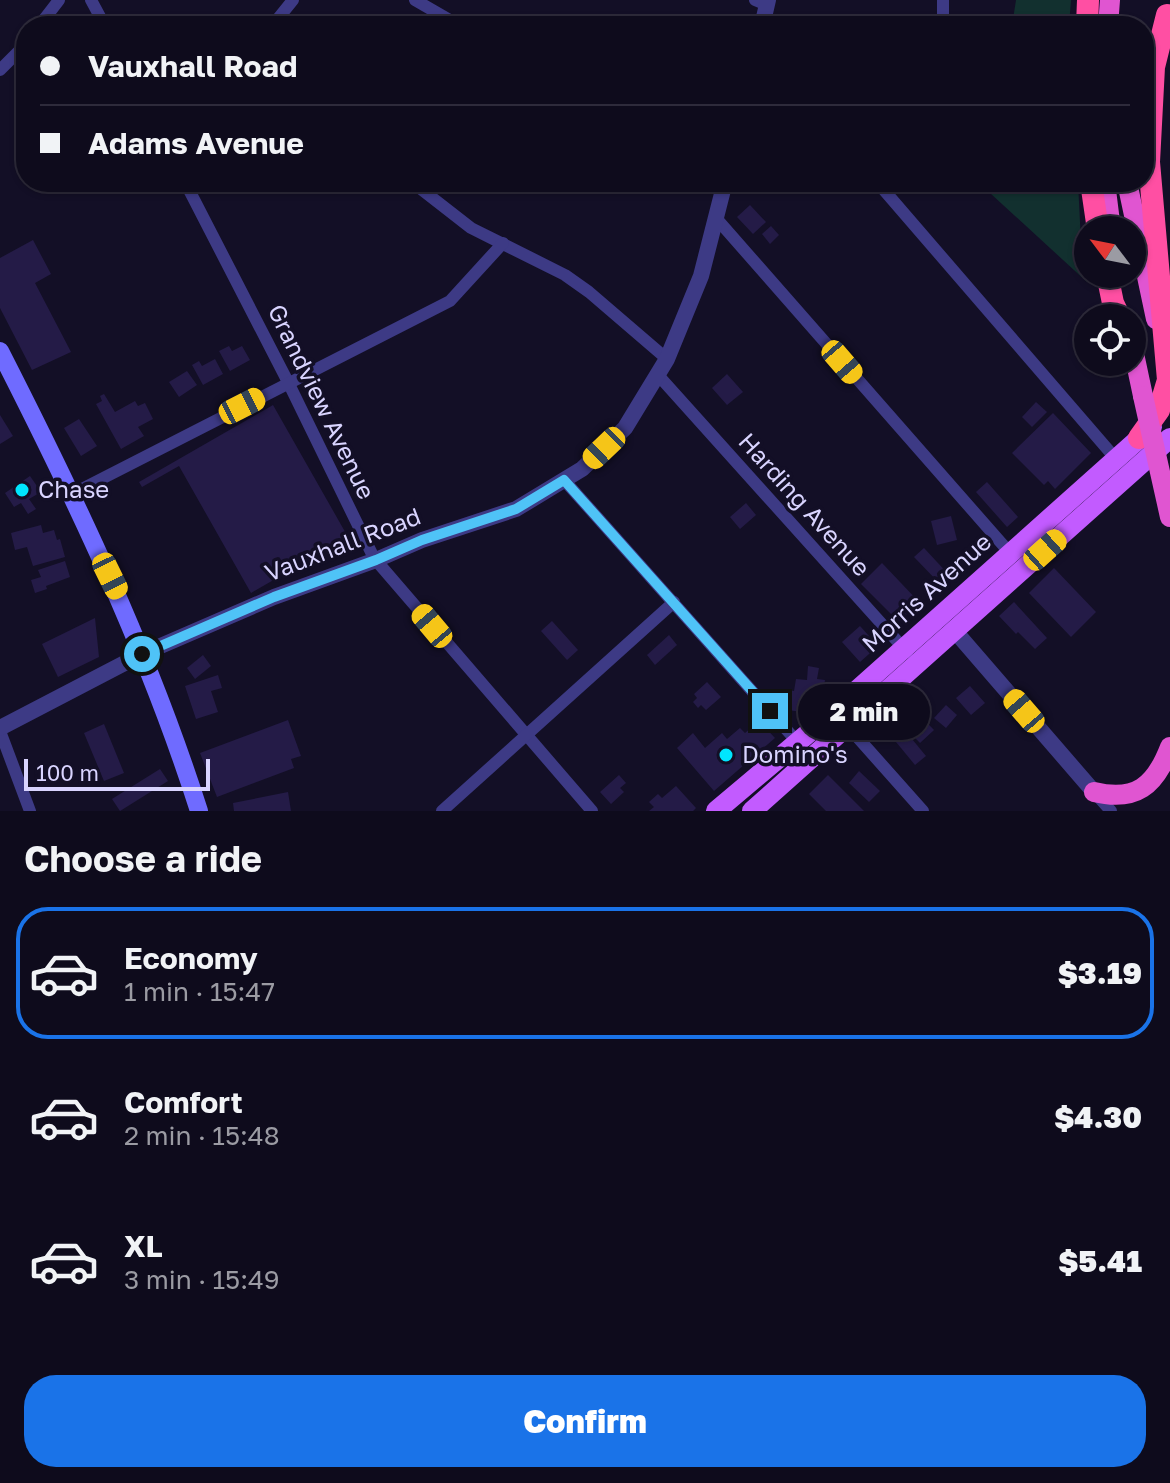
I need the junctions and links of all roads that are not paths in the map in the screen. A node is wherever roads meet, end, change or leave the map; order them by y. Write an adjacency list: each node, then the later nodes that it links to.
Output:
1 (59, 0): 5 (street)
2 (293, 0): 6 (street)
3 (415, 0): 7 (street)
4 (1167, 8): 9 (highway); 10 (highway)
5 (47, 16)
6 (280, 16)
7 (443, 16)
8 (16, 54): 11 (street)
9 (1170, 59)
10 (1154, 67)
11 (0, 70)
12 (190, 192): 29 (street, Grandview Avenue)
13 (425, 192): 23 (street)
14 (722, 192): 22 (street, Vauxhall Road)
15 (886, 192): 33 (street)
16 (1092, 192): 20 (highway)
17 (1106, 192): 21 (highway)
18 (1129, 192): 26 (highway)
19 (1152, 192): 26 (highway)
20 (1096, 216)
21 (1109, 216)
22 (716, 218): 25 (street, Vauxhall Road); 37 (street)
23 (503, 243): 25 (street); 29 (street)
24 (0, 351): 35 (main road)
25 (667, 359): 27 (street, Vauxhall Road)
26 (1167, 364): 31 (highway)
27 (658, 375): 34 (street, Vauxhall Road); 42 (street, Harding Avenue)
28 (1139, 376): 36 (highway, bridge)
29 (288, 382): 35 (street); 38 (street, Grandview Avenue)
30 (1170, 411): 31 (main road, Morris Avenue)
31 (1139, 438): 33 (main road, Morris Avenue)
32 (1170, 438): 40 (main road, Morris Avenue)
33 (1116, 459): 37 (main road, Morris Avenue)
34 (564, 480): 38 (street, Vauxhall Road); 39 (street)
35 (70, 495): 41 (main road)
36 (1170, 517)
37 (1010, 553): 42 (main road, Morris Avenue)
38 (376, 560): 41 (street, Vauxhall Road); 45 (street, Grandview Avenue)
39 (674, 602): 45 (street); 47 (street)
40 (954, 630): 42 (main road, Morris Avenue); 48 (street)
41 (142, 654): 44 (street, Vauxhall Road); 50 (main road)
42 (910, 656): 43 (main road, Morris Avenue)
43 (841, 718): 47 (main road, Morris Avenue); 55 (street)
44 (1, 725): 49 (street)
45 (525, 735): 51 (street); 52 (street, Grandview Avenue)
46 (1170, 747): 48 (highway)
47 (805, 750): 53 (main road, Morris Avenue); 54 (main road, Morris Avenue)
48 (1094, 792): 56 (street)
49 (30, 811)
50 (199, 811)
51 (442, 811)
52 (592, 811)
53 (716, 811)
54 (752, 811)
55 (923, 811)
56 (1111, 811)

